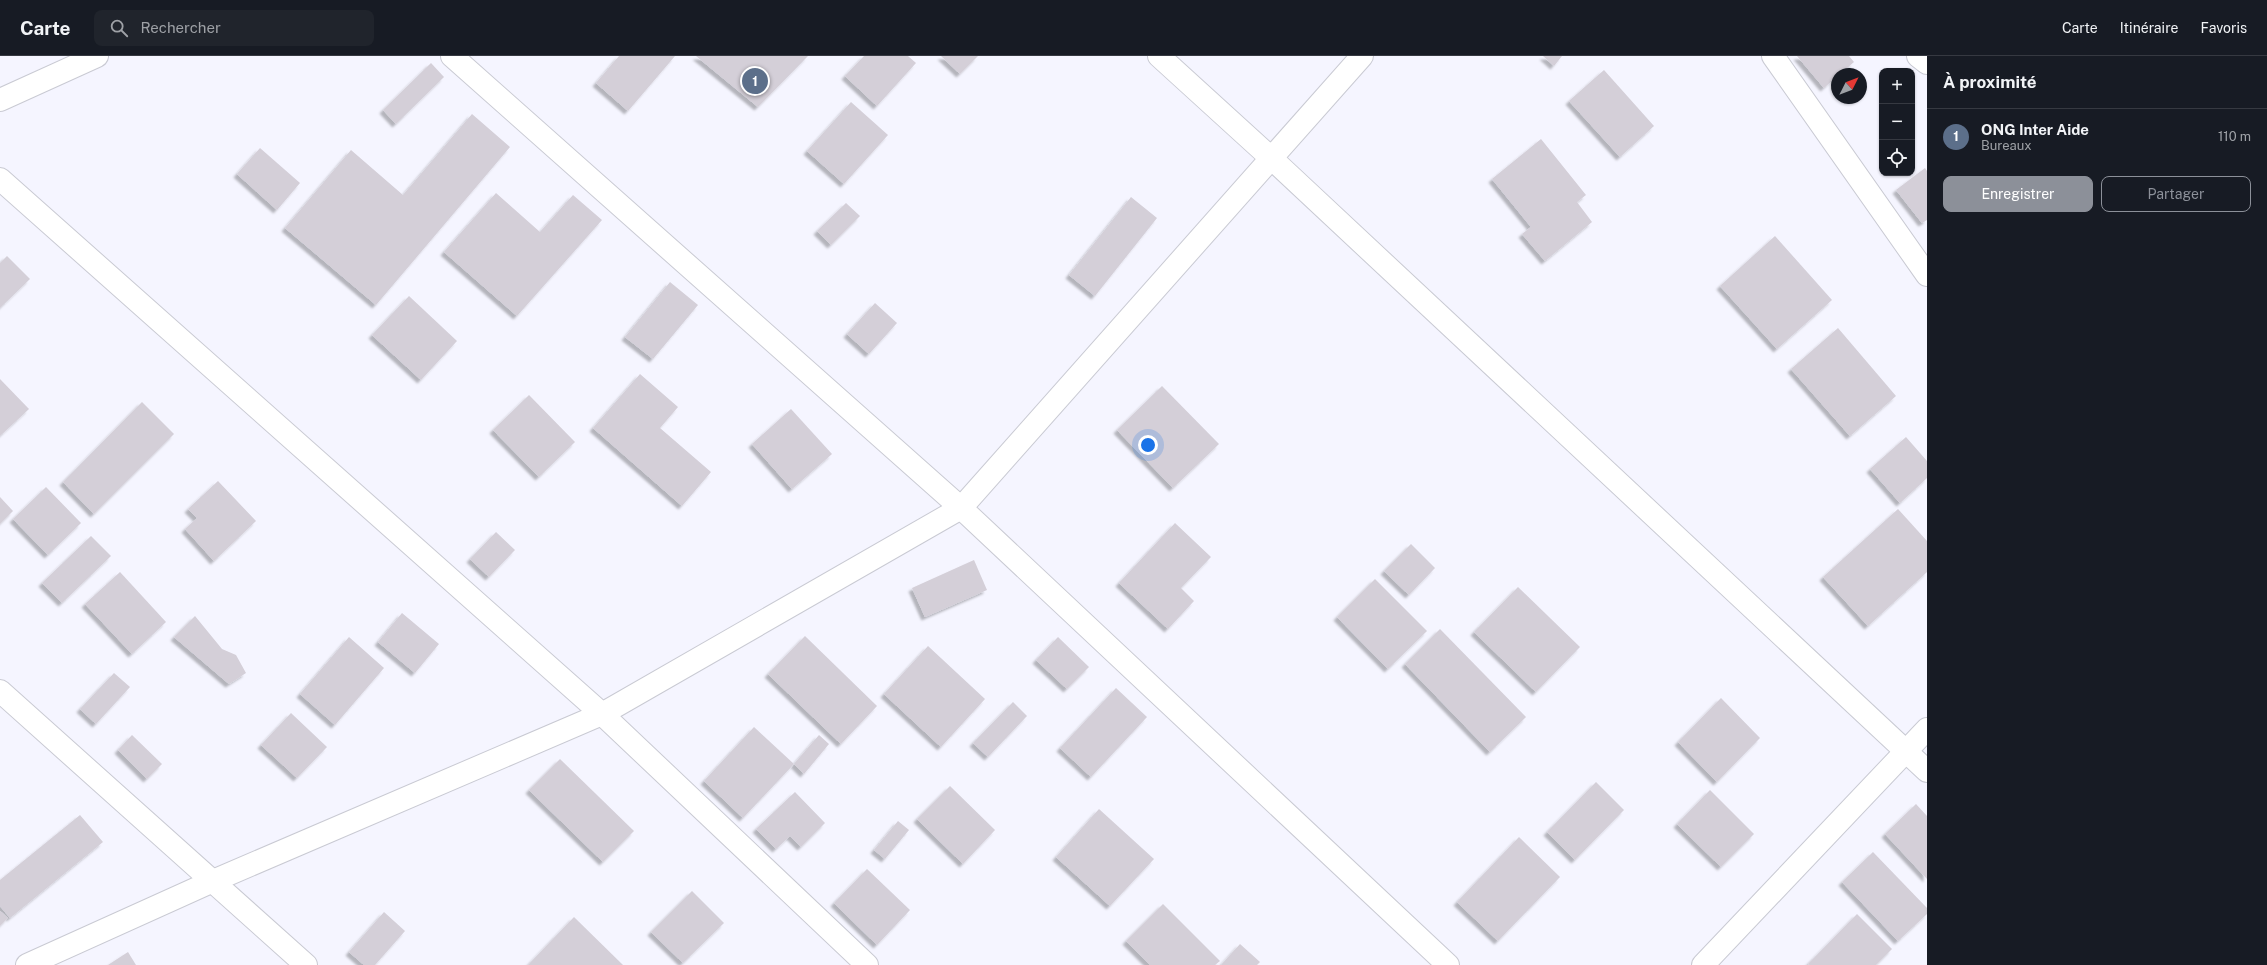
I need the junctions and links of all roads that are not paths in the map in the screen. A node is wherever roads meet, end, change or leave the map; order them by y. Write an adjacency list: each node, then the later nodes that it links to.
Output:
1 (97, 56): 8 (street)
2 (452, 56): 12 (street)
3 (1159, 56): 9 (street)
4 (1362, 56): 9 (street)
5 (1773, 56): 11 (street)
6 (1918, 56): 7 (street)
7 (1927, 63)
8 (0, 100)
9 (1271, 158): 12 (street); 16 (street)
10 (0, 179): 14 (street)
11 (1927, 275)
12 (961, 508): 14 (street); 22 (street)
13 (0, 691): 18 (street)
14 (602, 714): 18 (street); 21 (street)
15 (1927, 729): 16 (street)
16 (1906, 751): 17 (street); 23 (street)
17 (1927, 771)
18 (213, 881): 19 (street); 20 (street)
19 (27, 965)
20 (306, 965)
21 (867, 965)
22 (1448, 965)
23 (1703, 965)

